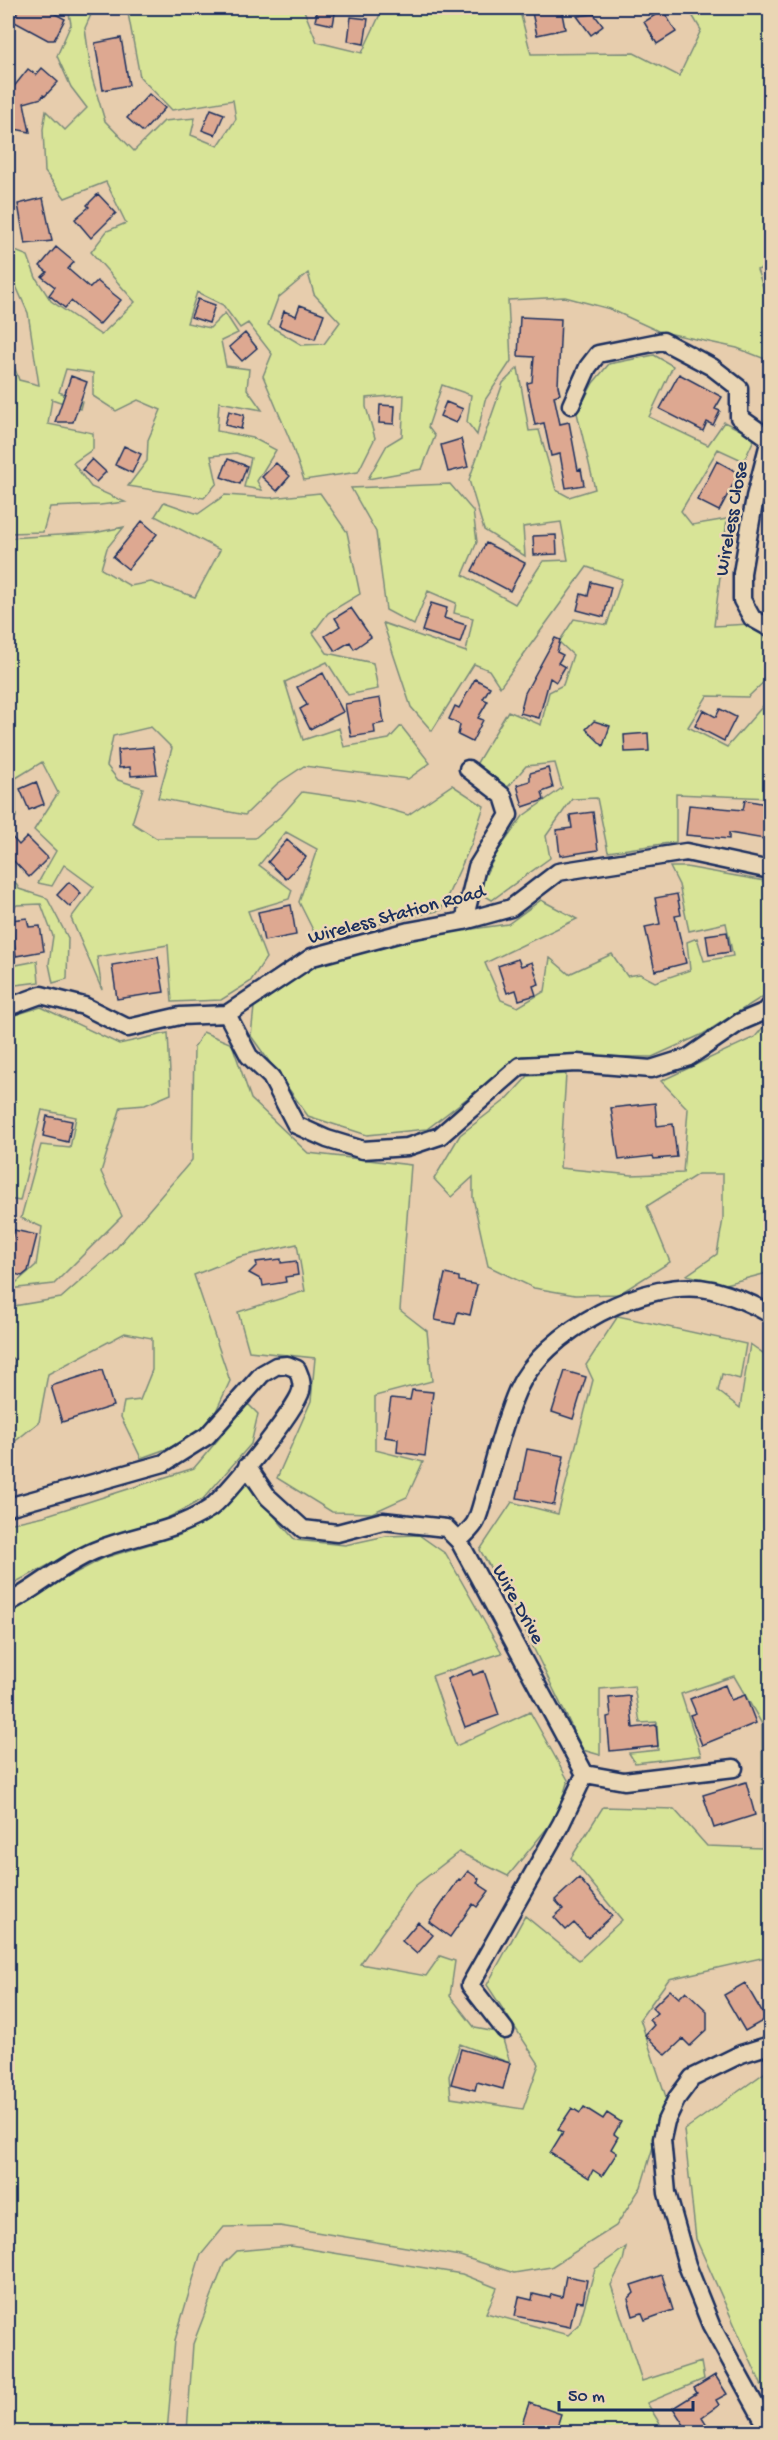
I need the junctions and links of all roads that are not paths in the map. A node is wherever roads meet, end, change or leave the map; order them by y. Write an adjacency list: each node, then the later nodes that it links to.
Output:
1 (571, 405): 2 (street, Wireless Close)
2 (771, 628)
3 (468, 769): 5 (street)
4 (771, 870): 5 (street, Wireless Station Road)
5 (464, 921): 8 (street, Wireless Station Road)
6 (771, 1006): 8 (street)
7 (8, 1007): 8 (street)
8 (227, 1014)
9 (771, 1314): 12 (street)
10 (247, 1466): 11 (street); 12 (street); 13 (street)
11 (8, 1507)
12 (459, 1541): 15 (street, Wire Drive)
13 (8, 1603)
14 (734, 1768): 15 (street)
15 (585, 1774): 16 (street)
16 (505, 2030)
17 (771, 2045): 18 (street)
18 (770, 2433)

